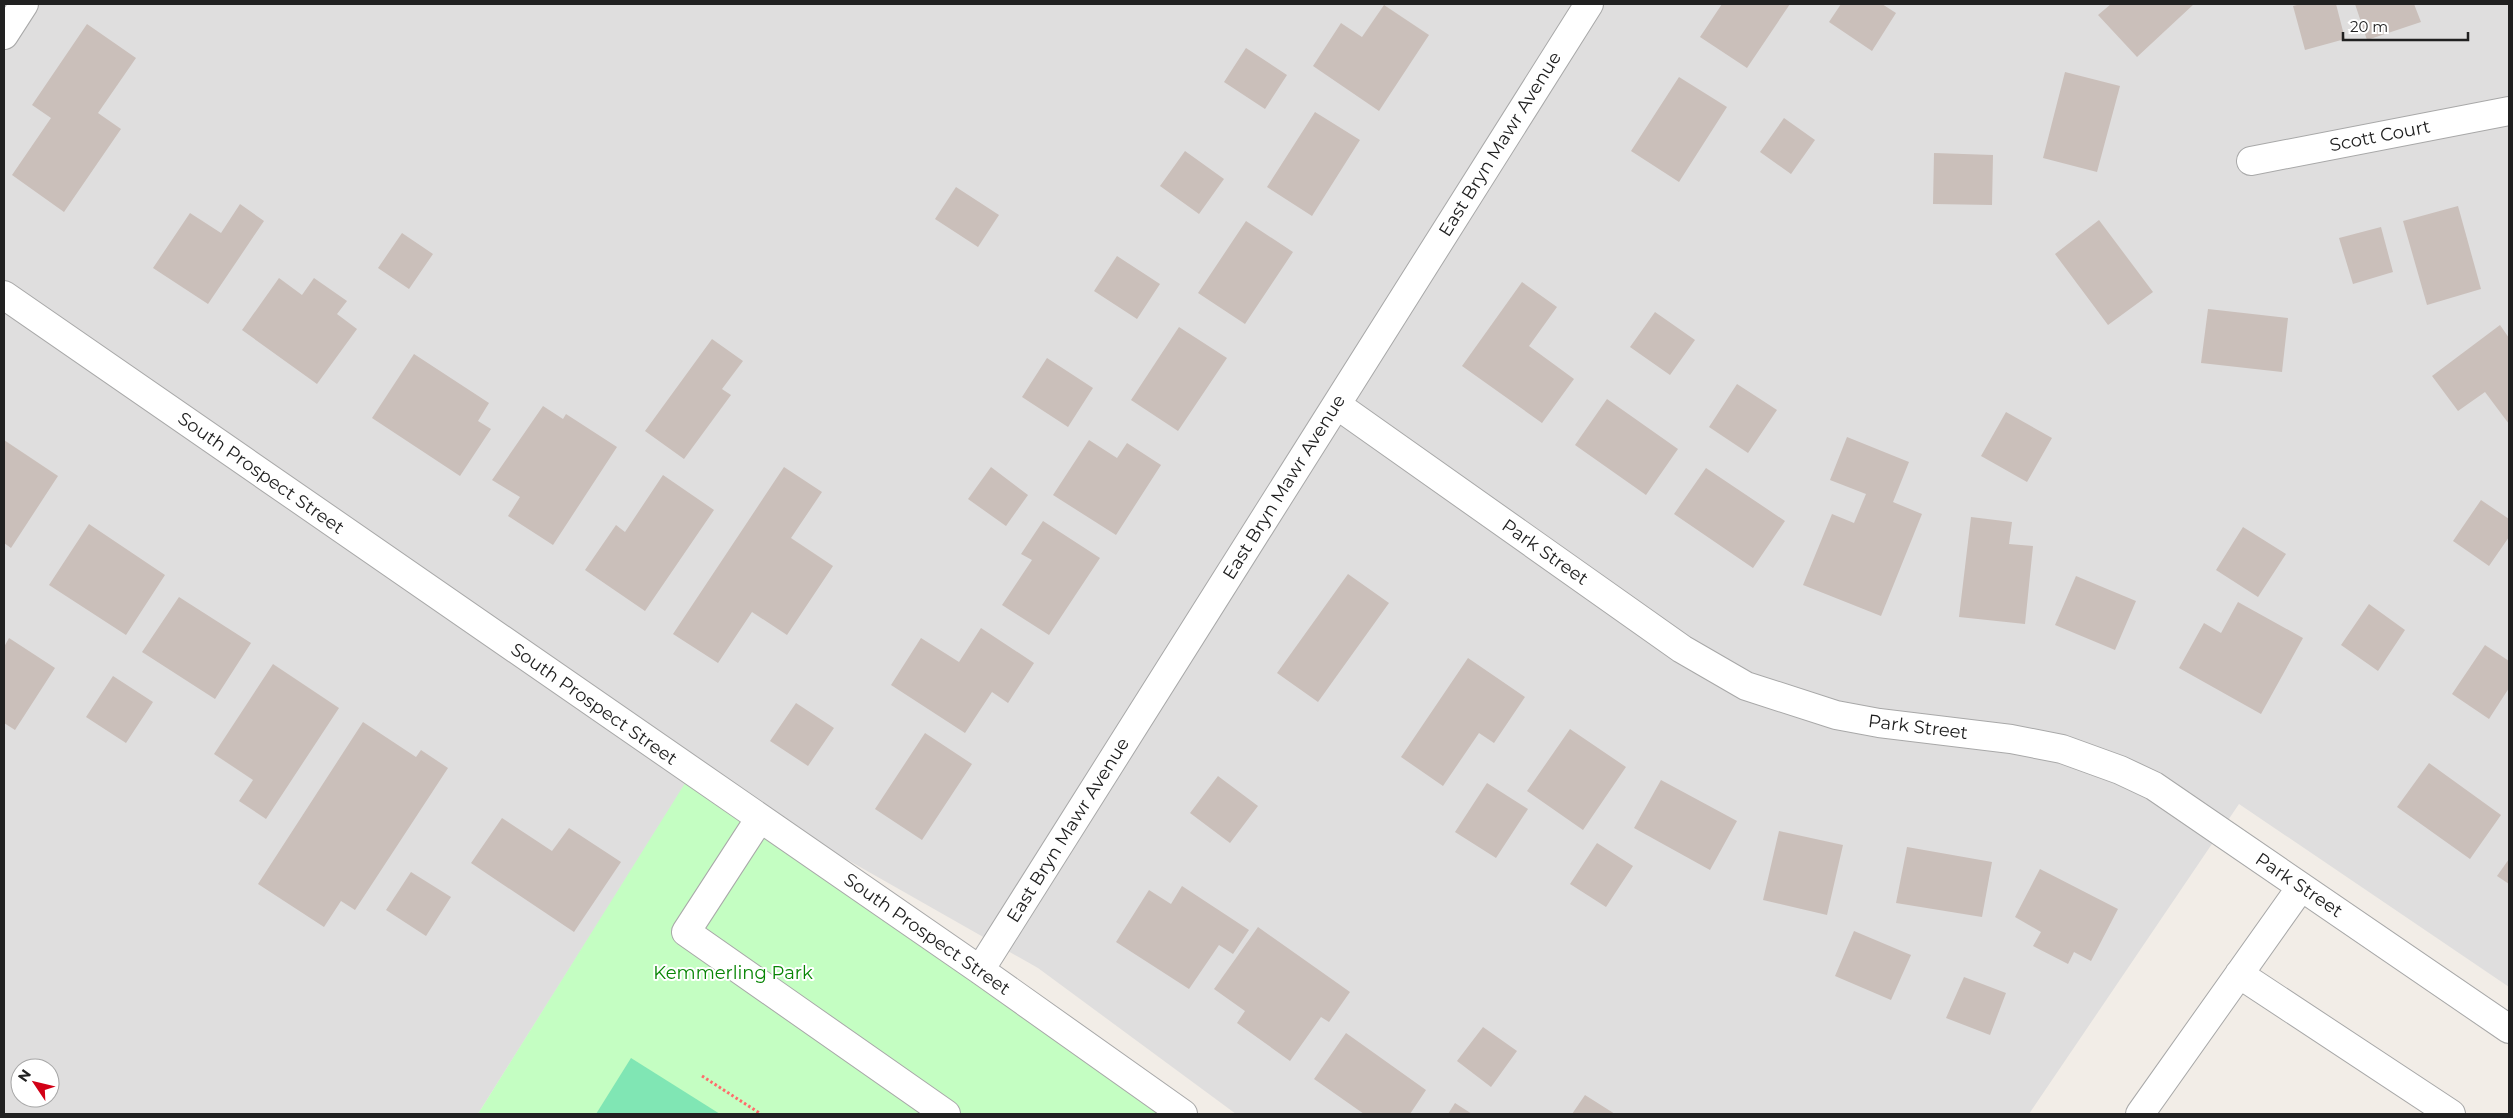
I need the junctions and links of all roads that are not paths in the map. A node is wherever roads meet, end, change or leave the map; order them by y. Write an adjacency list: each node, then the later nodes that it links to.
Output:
1 (24, 4): 3 (street)
2 (1589, 4): 7 (street, East Bryn Mawr Avenue)
3 (4, 35)
4 (2509, 111): 5 (street, Scott Court)
5 (2251, 161)
6 (4, 295): 8 (street, South Prospect Street)
7 (1337, 404): 9 (street, Park Street); 10 (street, East Bryn Mawr Avenue)
8 (760, 818): 10 (street, South Prospect Street); 13 (street)
9 (2301, 886): 11 (street); 12 (street, Park Street)
10 (980, 970): 14 (street, South Prospect Street)
11 (2239, 974): 15 (street); 16 (street)
12 (2509, 1029)
13 (946, 1114)
14 (1184, 1114)
15 (2140, 1114)
16 (2451, 1114)

